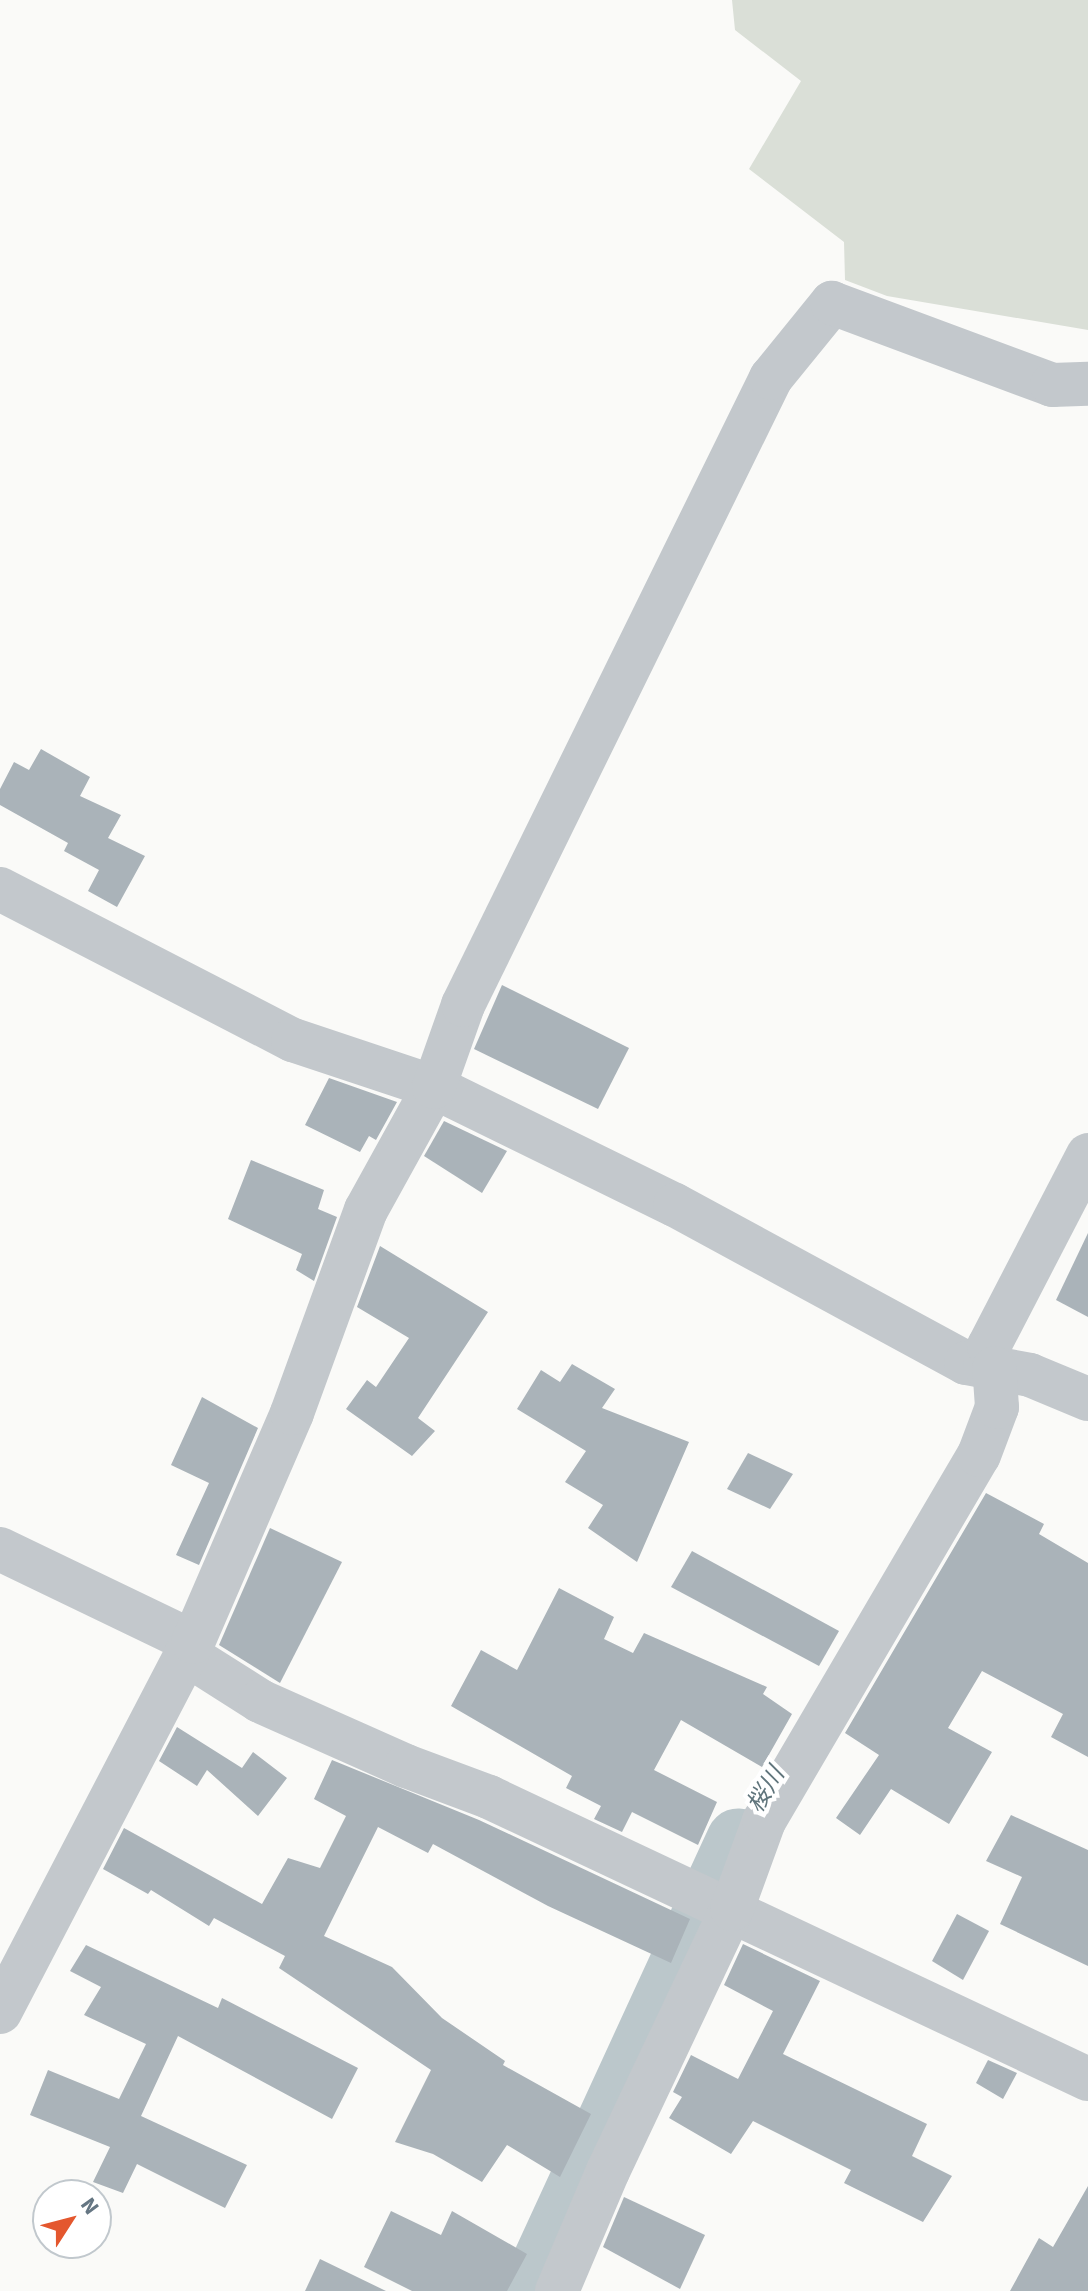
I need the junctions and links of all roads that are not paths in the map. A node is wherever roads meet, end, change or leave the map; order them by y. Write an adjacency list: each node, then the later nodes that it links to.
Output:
1 (1088, 384): 3 (street)
2 (0, 889): 3 (street)
3 (434, 1087): 5 (street); 8 (street)
4 (1088, 1155): 5 (street)
5 (993, 1382): 6 (street); 9 (street)
6 (1088, 1399)
7 (0, 1549): 8 (street)
8 (190, 1648): 9 (street); 10 (street)
9 (718, 1902): 11 (street); 12 (street)
10 (0, 2012)
11 (1088, 2079)
12 (557, 2291)

